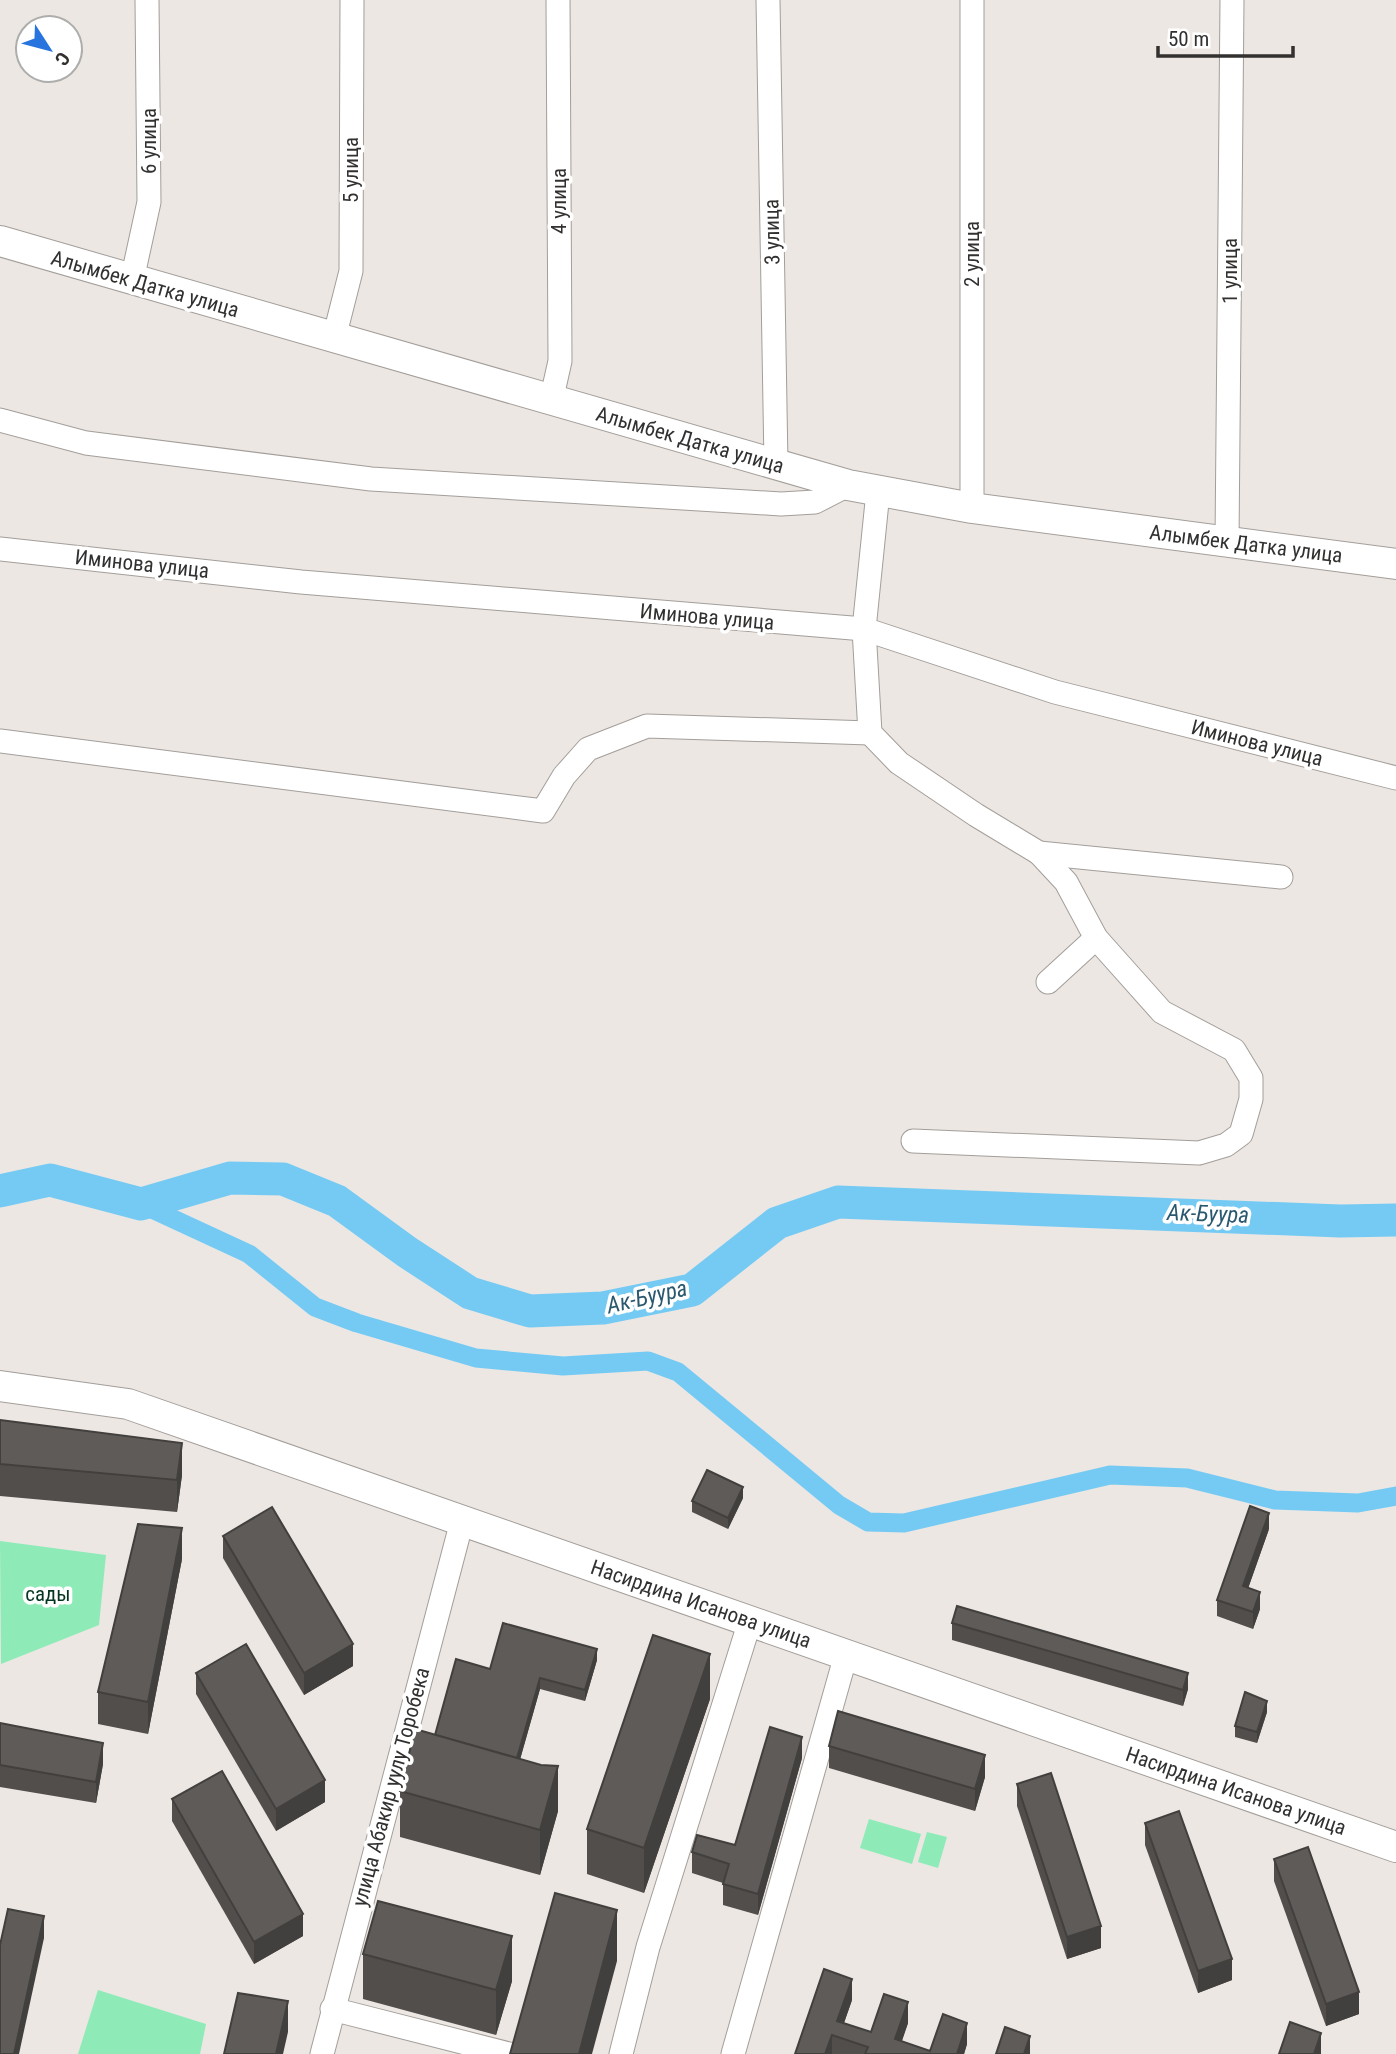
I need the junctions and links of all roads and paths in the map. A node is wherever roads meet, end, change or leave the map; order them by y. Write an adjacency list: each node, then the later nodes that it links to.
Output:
1 (147, 0): 8 (street, 6 улица)
2 (352, 0): 9 (street, 5 улица)
3 (558, 0): 10 (street, 4 улица)
4 (768, 0): 12 (street, 3 улица)
5 (972, 0): 15 (street, 2 улица)
6 (1232, 0): 16 (street, 1 улица)
7 (0, 241): 8 (main road, Алымбек Датка улица)
8 (132, 280): 9 (main road, Алымбек Датка улица)
9 (334, 338): 10 (main road, Алымбек Датка улица)
10 (551, 401): 12 (main road, Алымбек Датка улица)
11 (0, 420): 13 (street)
12 (776, 464): 13 (main road, Алымбек Датка улица)
13 (848, 485): 14 (main road, Алымбек Датка улица)
14 (878, 492): 15 (main road, Алымбек Датка улица); 19 (street)
15 (972, 508): 16 (main road, Алымбек Датка улица)
16 (1227, 542): 18 (main road, Алымбек Датка улица)
17 (0, 548): 19 (street, Иминова улица)
18 (1396, 564)
19 (864, 629): 20 (street); 22 (street, Иминова улица)
20 (870, 733): 21 (street); 23 (street)
21 (0, 741)
22 (1396, 778)
23 (1039, 853): 24 (street); 25 (street)
24 (1281, 877)
25 (1096, 938): 26 (street); 27 (street)
26 (1048, 982)
27 (913, 1141)
28 (0, 1386): 29 (main road, Насирдина Исанова улица)
29 (462, 1521): 30 (main road, Насирдина Исанова улица); 32 (street, улица Абакир уулу Торобека)
30 (750, 1621): 31 (main road, Насирдина Исанова улица); 40 (street)
31 (846, 1655): 34 (main road, Насирдина Исанова улица); 41 (street)
32 (399, 1755): 33 (street); 35 (street, улица Абакир уулу Торобека)
33 (426, 1763)
34 (1396, 1847)
35 (356, 1917): 36 (street); 37 (street, улица Абакир уулу Торобека)
36 (383, 1924)
37 (332, 2009): 38 (street); 39 (street, улица Абакир уулу Торобека)
38 (509, 2053)
39 (322, 2054)
40 (621, 2054)
41 (733, 2054)

